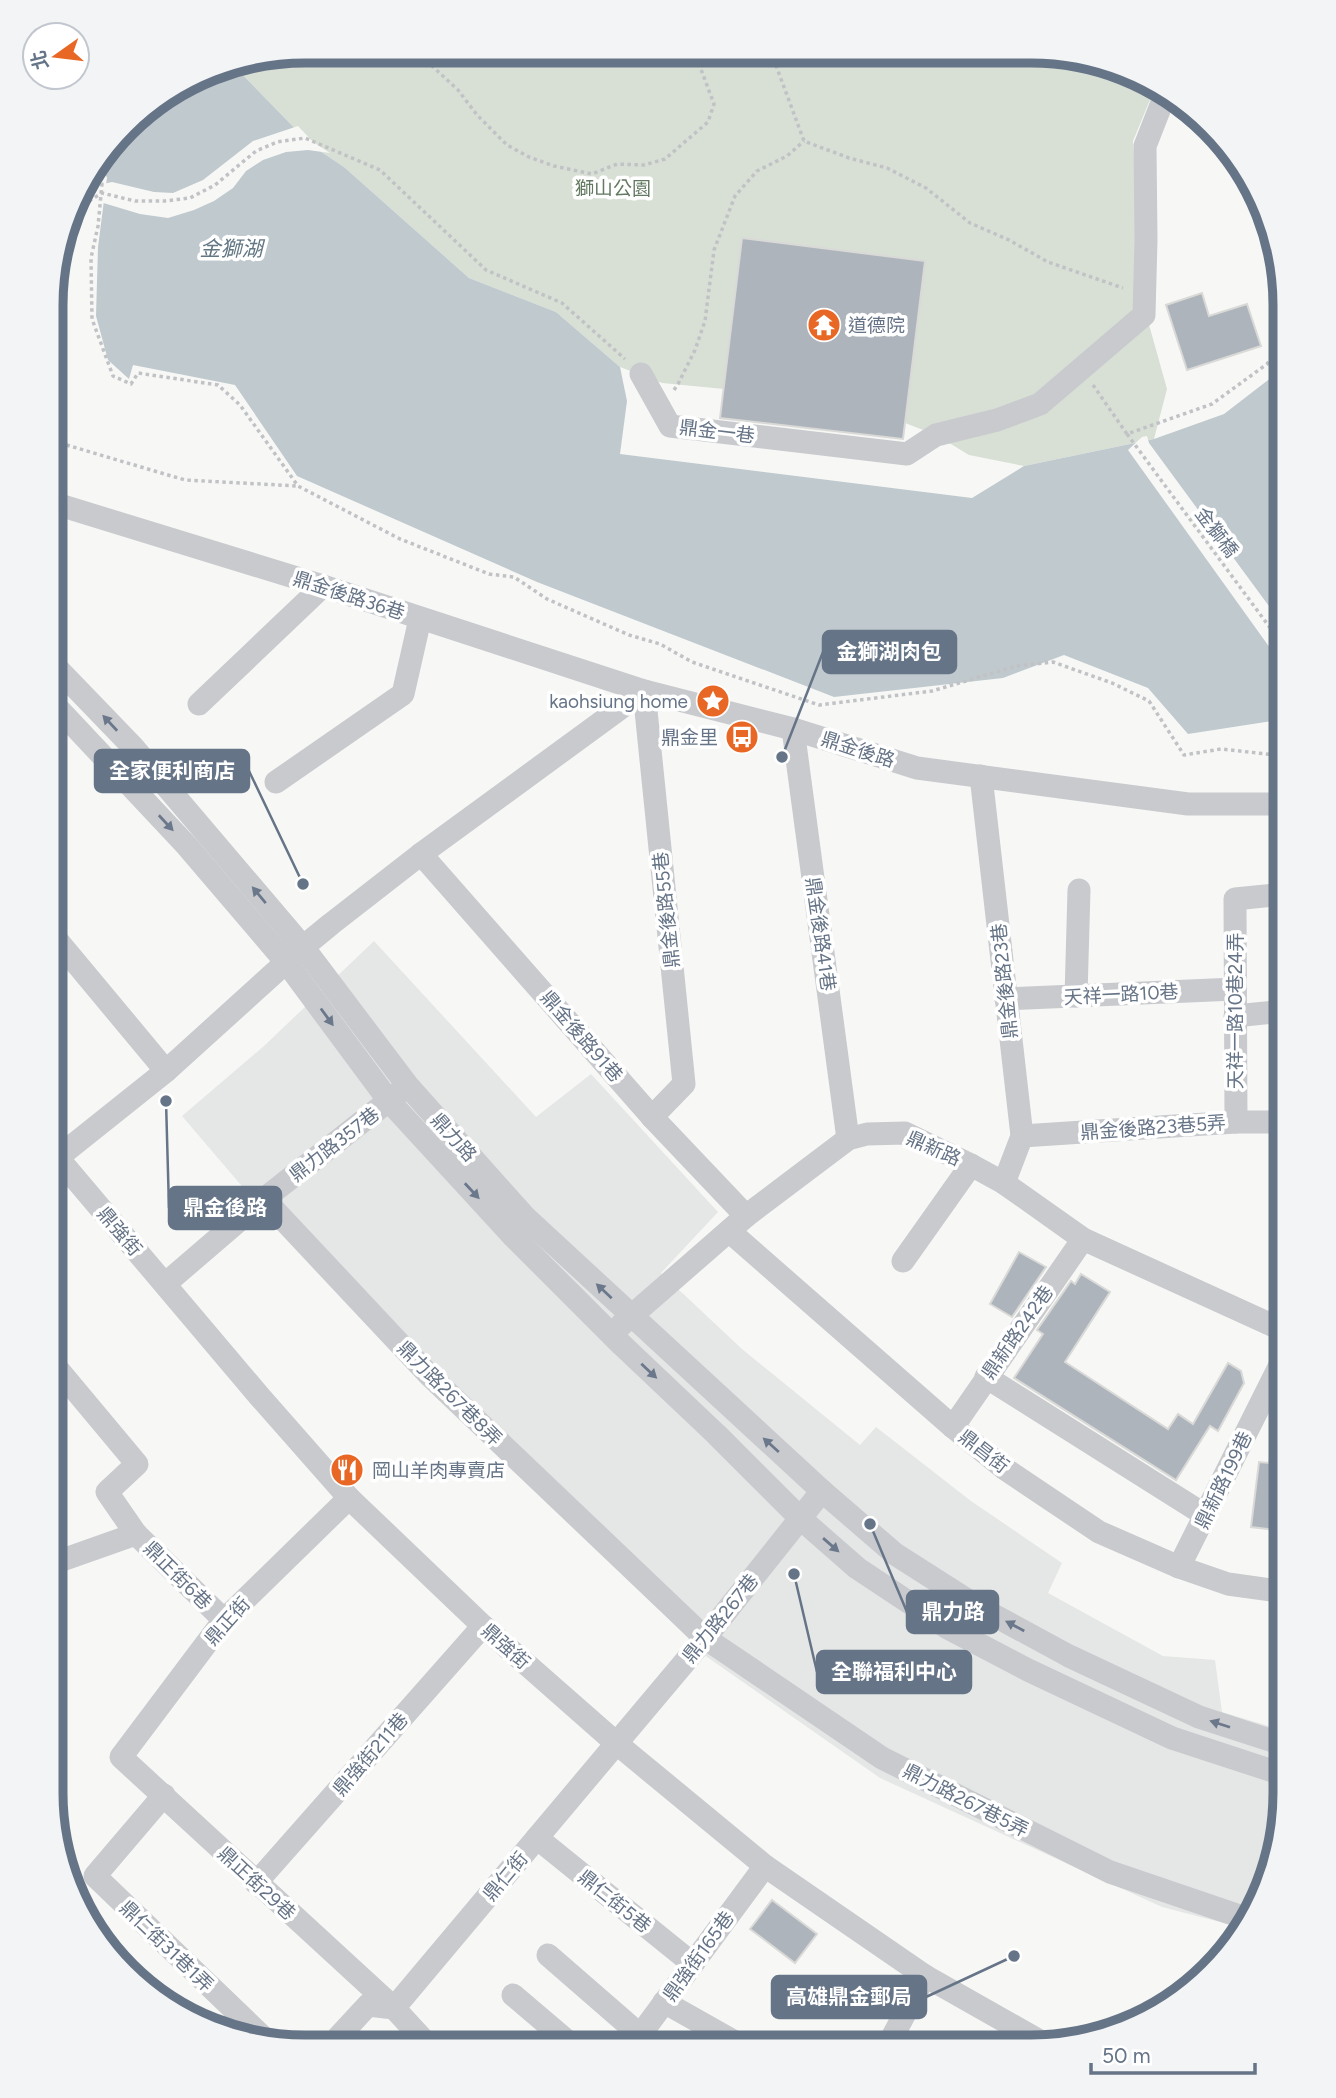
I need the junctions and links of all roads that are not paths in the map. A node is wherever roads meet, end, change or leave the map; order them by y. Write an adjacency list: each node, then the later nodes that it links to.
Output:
1 (1162, 102): 2 (street, 鼎金一巷)
2 (640, 374)
3 (63, 506): 4 (street, 鼎金後路36巷)
4 (323, 586): 5 (street, 鼎金後路36巷); 10 (street)
5 (420, 619): 8 (street, 鼎金後路36巷); 14 (street)
6 (63, 674): 7 (street, 鼎力路)
7 (78, 689): 9 (street); 20 (street, 鼎力路, one-way to 7)
8 (644, 691): 12 (street, 鼎金後路); 16 (street); 29 (street, 鼎金後路55巷)
9 (63, 700)
10 (199, 704)
11 (63, 716): 20 (street, 鼎力路, one-way to 20)
12 (793, 729): 13 (street, 鼎金後路); 33 (street, 鼎金後路41巷)
13 (981, 776): 15 (street, 鼎金後路); 23 (street, 鼎金後路23巷)
14 (276, 782)
15 (1273, 804)
16 (421, 854): 20 (street); 29 (street, 鼎金後路91巷)
17 (1079, 890): 22 (street)
18 (1273, 895): 21 (street, 天祥一路10巷24弄)
19 (63, 947): 26 (street)
20 (295, 954): 26 (street); 27 (street, 鼎力路); 28 (street, 鼎力路, one-way to 28)
21 (1236, 989): 22 (street, 天祥一路10巷); 25 (street, 天祥一路10巷24弄)
22 (1076, 996): 23 (street, 天祥一路10巷)
23 (1006, 999): 32 (street, 鼎金後路23巷)
24 (1273, 1012): 25 (street)
25 (1236, 1016): 30 (street, 天祥一路10巷24弄)
26 (166, 1071): 34 (street)
27 (408, 1086): 28 (street, 鼎力路357巷); 43 (street, 鼎力路, one-way to 27)
28 (389, 1101): 38 (street, 鼎力路357巷); 45 (street, 鼎力路, one-way to 45)
29 (652, 1117): 39 (street, 鼎金後路91巷)
30 (1236, 1122): 31 (street, 鼎金後路23巷5弄); 32 (street, 鼎金後路23巷5弄)
31 (1272, 1122)
32 (1022, 1136): 37 (street, 鼎金後路23巷)
33 (848, 1139): 35 (street, 鼎新路); 39 (street, 鼎新路)
34 (63, 1149)
35 (971, 1165): 37 (street, 鼎新路); 41 (street)
36 (63, 1168): 42 (street, 鼎強街)
37 (1004, 1183): 40 (street, 鼎新路)
38 (264, 1199): 42 (street, 鼎力路357巷); 60 (street, 鼎力路267巷8弄)
39 (738, 1223): 43 (street, 鼎新路); 49 (street, 鼎昌街)
40 (1083, 1239): 44 (street, 鼎新路); 47 (street, 鼎新路242巷)
41 (903, 1261)
42 (165, 1284): 51 (street, 鼎強街)
43 (631, 1316): 45 (street, 鼎新路); 50 (street, 鼎力路, one-way to 43)
44 (1272, 1325)
45 (611, 1334): 53 (street, 鼎力路, one-way to 53)
46 (63, 1375): 54 (street)
47 (986, 1377): 49 (street, 鼎新路242巷); 52 (street)
48 (1272, 1380): 52 (street, 鼎新路199巷)
49 (953, 1427): 56 (street, 鼎昌街)
50 (822, 1490): 53 (street, 鼎力路267巷); 61 (street, 鼎力路, one-way to 50)
51 (349, 1498): 58 (street, 鼎正街); 59 (street, 鼎強街)
52 (1205, 1515): 56 (street, 鼎新路199巷)
53 (800, 1518): 60 (street, 鼎力路267巷); 64 (street, 鼎力路, one-way to 64)
54 (136, 1534): 55 (street, 鼎正街6巷); 58 (street, 鼎正街6巷)
55 (63, 1560)
56 (1179, 1567): 57 (street, 鼎昌街)
57 (1272, 1590)
58 (224, 1620): 63 (street, 鼎正街)
59 (483, 1626): 62 (street, 鼎強街); 68 (street, 鼎強街211巷)
60 (705, 1638): 62 (street, 鼎力路267巷); 69 (street, 鼎力路267巷5弄)
61 (1272, 1741)
62 (616, 1743): 66 (street, 鼎仁街); 67 (street, 鼎強街)
63 (121, 1757): 65 (street, 鼎正街29巷)
64 (1272, 1771)
65 (164, 1795): 68 (street, 鼎正街29巷); 76 (street, 鼎仁街31巷1弄)
66 (537, 1838): 71 (street, 鼎仁街5巷); 75 (street, 鼎仁街)
67 (765, 1866): 71 (street, 鼎強街165巷); 72 (street, 鼎強街)
68 (256, 1883): 75 (street, 鼎正街29巷)
69 (1239, 1916)
70 (548, 1955): 80 (street)
71 (693, 1964): 74 (street, 鼎強街165巷)
72 (925, 1976): 83 (street); 84 (street, 鼎強街)
73 (513, 1995): 79 (street)
74 (664, 2002): 81 (street, 鼎強街165巷); 82 (street)
75 (394, 2008): 77 (street); 78 (street, 鼎正街29巷)
76 (255, 2029)
77 (340, 2035)
78 (419, 2035)
79 (560, 2035)
80 (631, 2035)
81 (640, 2035)
82 (722, 2035)
83 (893, 2035)
84 (1029, 2035)

